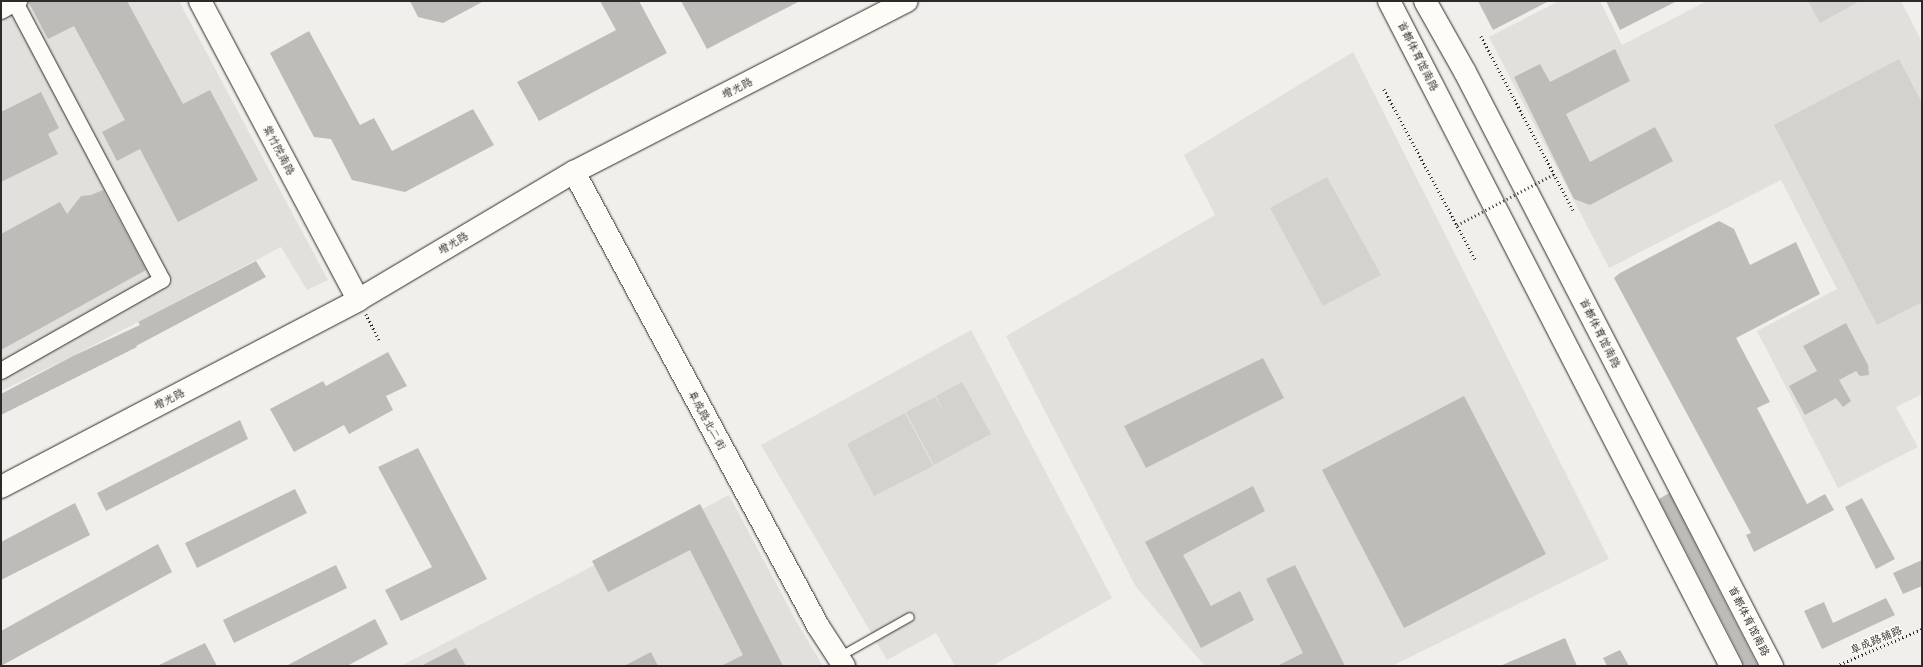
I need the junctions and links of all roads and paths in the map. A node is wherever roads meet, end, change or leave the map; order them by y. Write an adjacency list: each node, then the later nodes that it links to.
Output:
1 (200, 1): 14 (street, 紫竹院南路)
2 (906, 1): 9 (street, 增光路)
3 (1389, 1): 21 (street, 首都体育馆南路)
4 (16, 2): 6 (street); 16 (street)
5 (1429, 2): 22 (street, 首都体育馆南路)
6 (1, 11)
7 (1482, 36): 10 (path)
8 (1384, 89): 12 (path)
9 (574, 172): 14 (street, 增光路); 20 (street, 阜成路北二街)
10 (1554, 174): 11 (path); 12 (path, bridge)
11 (1573, 210)
12 (1457, 225): 13 (path)
13 (1475, 259)
14 (358, 300): 15 (path); 17 (street, 增光路)
15 (380, 342)
16 (1, 371)
17 (1, 487)
18 (910, 617): 20 (lane)
19 (1922, 629): 23 (path, 阜成路辅路)
20 (841, 662)
21 (1731, 666)
22 (1772, 666)
23 (1836, 666)

